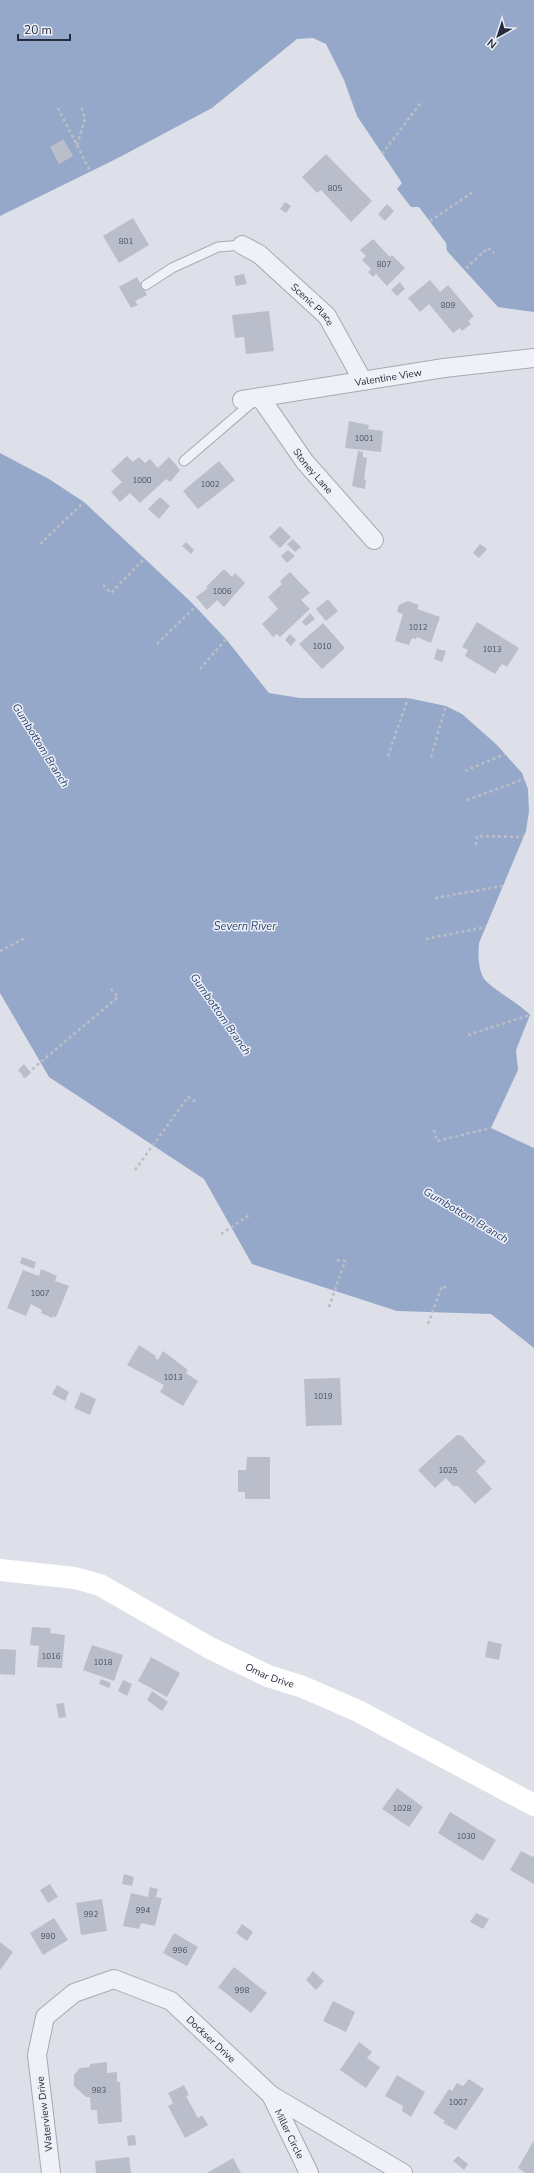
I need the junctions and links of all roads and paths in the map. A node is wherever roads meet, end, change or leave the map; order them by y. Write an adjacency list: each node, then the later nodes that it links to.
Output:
1 (422, 101): 5 (path)
2 (81, 106): 4 (path)
3 (58, 108): 4 (path)
4 (77, 145): 6 (path)
5 (382, 154)
6 (90, 171)
7 (473, 192): 8 (path)
8 (430, 221)
9 (242, 245): 12 (lane); 14 (street, Scenic Place)
10 (494, 253): 11 (path)
11 (466, 268)
12 (146, 285)
13 (534, 358): 14 (street, Valentine View)
14 (363, 381): 15 (street, Valentine View)
15 (251, 398): 16 (lane); 18 (street, Stoney Lane)
16 (184, 461)
17 (84, 502): 19 (path)
18 (374, 540)
19 (40, 544)
20 (144, 559): 21 (path)
21 (103, 585)
22 (195, 606): 24 (path)
23 (226, 639): 25 (path)
24 (157, 644)
25 (200, 669)
26 (408, 698): 29 (path)
27 (446, 706): 30 (path)
28 (505, 754): 31 (path)
29 (388, 756)
30 (431, 757)
31 (465, 771)
32 (524, 779): 33 (path)
33 (467, 800)
34 (524, 837): 35 (path)
35 (476, 845)
36 (503, 886): 37 (path)
37 (435, 898)
38 (486, 927): 40 (path)
39 (27, 938): 41 (path)
40 (426, 940)
41 (0, 951)
42 (111, 989): 45 (path)
43 (530, 1014): 44 (path)
44 (468, 1035)
45 (24, 1076)
46 (198, 1103): 49 (path)
47 (491, 1128): 48 (path)
48 (434, 1130)
49 (135, 1170)
50 (251, 1214): 51 (path)
51 (221, 1234)
52 (336, 1260): 54 (path)
53 (448, 1288): 55 (path)
54 (329, 1307)
55 (428, 1324)
56 (0, 1570): 57 (street, Omar Drive)
57 (534, 1805)
58 (37, 2056): 59 (street, Dockser Drive); 60 (street, Waterview Drive)
59 (271, 2095): 61 (street, Miller Circle); 62 (street, Dockser Drive)
60 (50, 2173)
61 (309, 2173)
62 (403, 2173)

